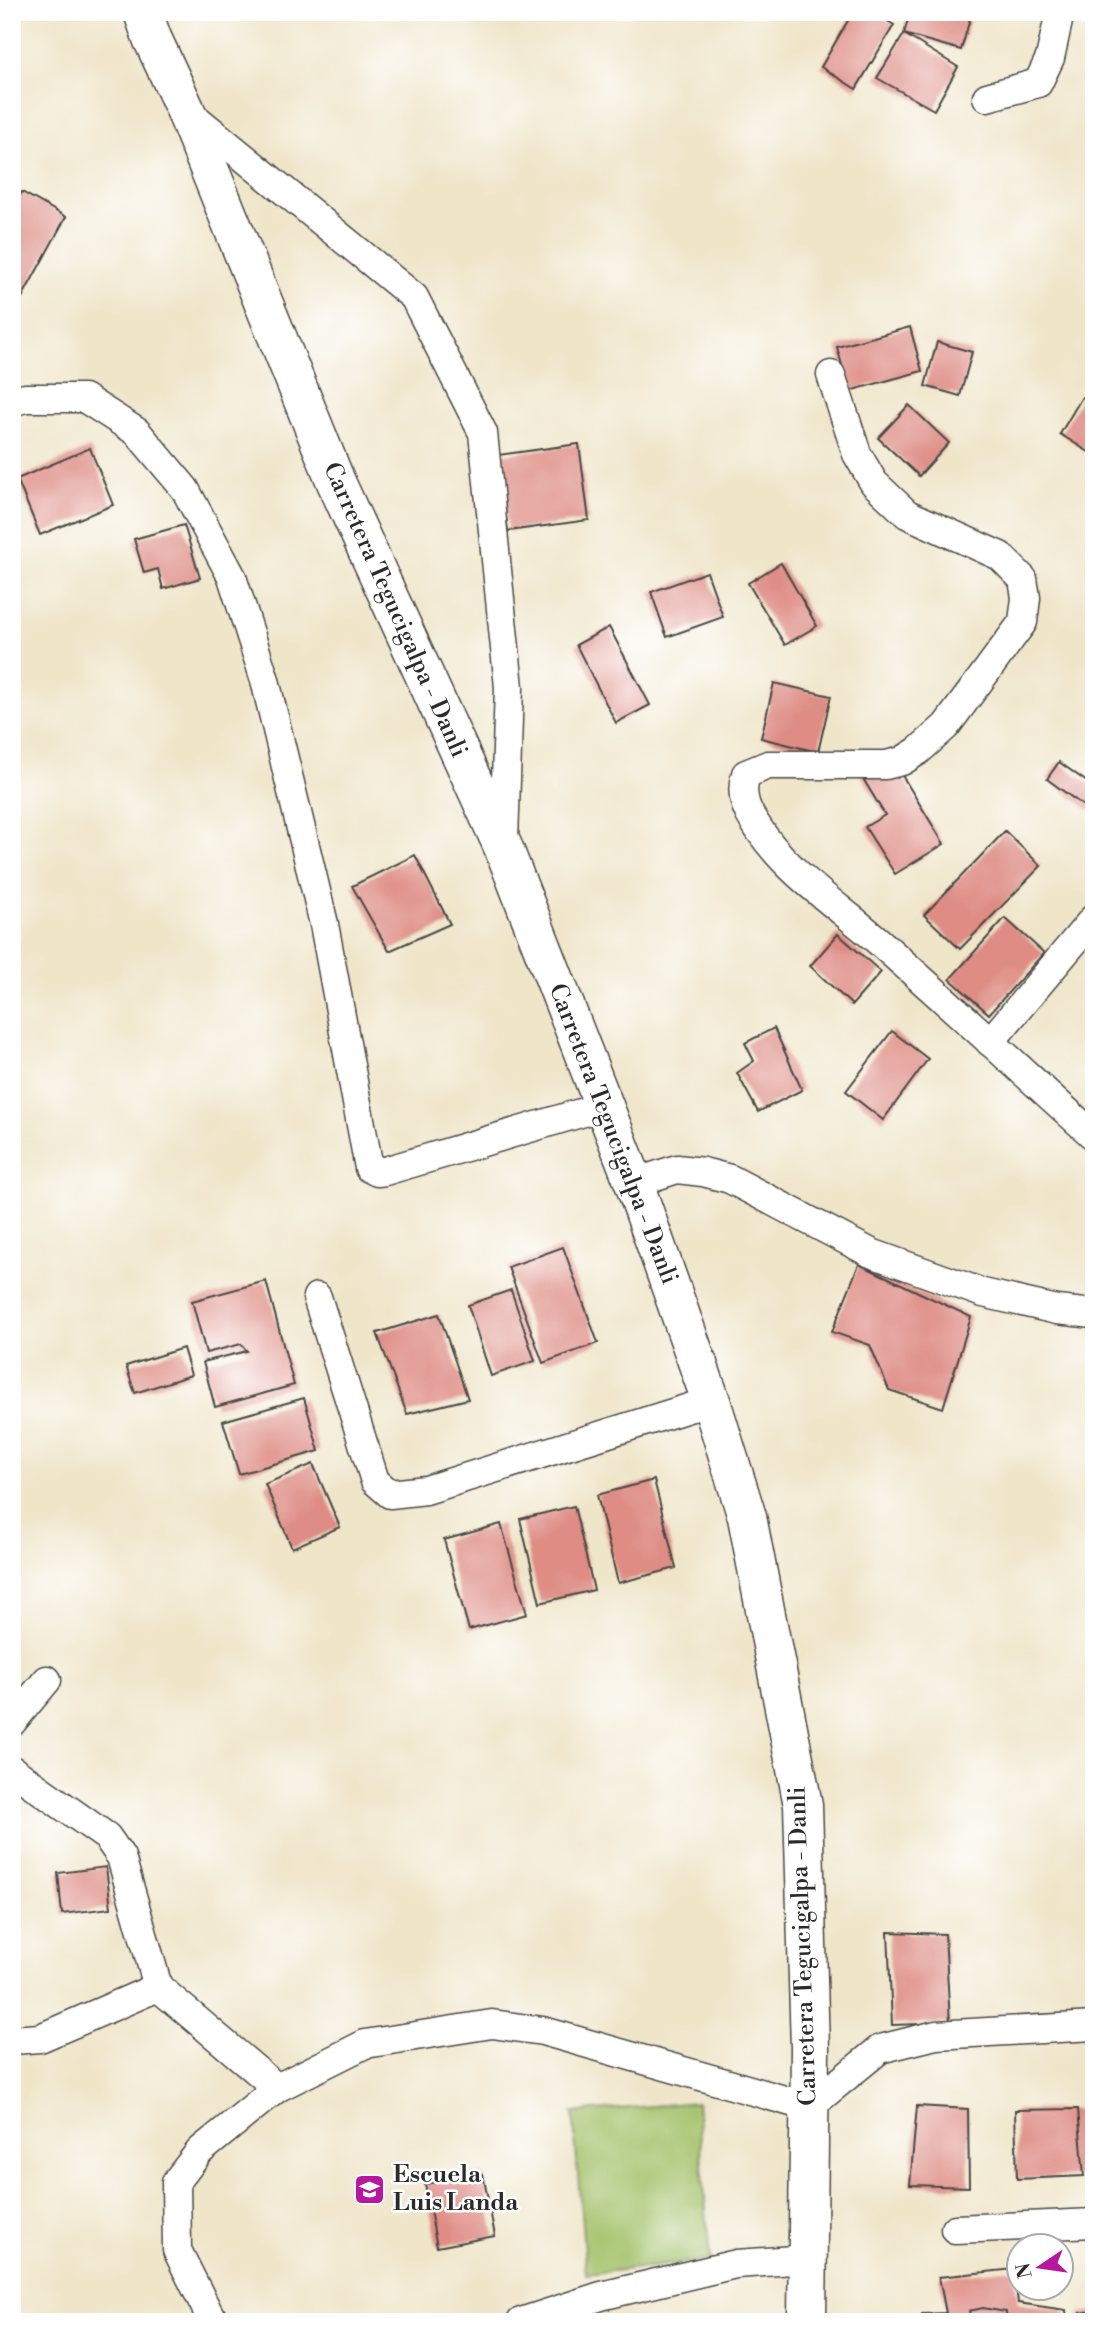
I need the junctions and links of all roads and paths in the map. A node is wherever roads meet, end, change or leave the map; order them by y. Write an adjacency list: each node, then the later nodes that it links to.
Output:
1 (1060, 12): 3 (street)
2 (140, 21): 4 (highway, Carretera Tegucigalpa - Danli)
3 (987, 97)
4 (185, 109): 7 (highway, Carretera Tegucigalpa - Danli); 7 (street)
5 (831, 375): 9 (street)
6 (12, 402): 10 (street)
7 (504, 849): 10 (highway, Carretera Tegucigalpa - Danli)
8 (1094, 918): 9 (street)
9 (990, 1042): 11 (street)
10 (604, 1105): 12 (highway, Carretera Tegucigalpa - Danli)
11 (1094, 1136)
12 (634, 1183): 14 (street); 15 (highway, Carretera Tegucigalpa - Danli)
13 (317, 1297): 15 (street)
14 (1094, 1314)
15 (711, 1401): 23 (highway, Carretera Tegucigalpa - Danli)
16 (47, 1680): 17 (street)
17 (12, 1722)
18 (12, 1770): 19 (street)
19 (158, 1987): 21 (street); 22 (street)
20 (1094, 2026): 23 (street)
21 (12, 2040)
22 (277, 2088): 23 (street); 27 (street)
23 (809, 2107): 26 (highway, Carretera Tegucigalpa - Danli)
24 (1094, 2223): 25 (street)
25 (955, 2230)
26 (808, 2259): 28 (street); 29 (highway, Carretera Tegucigalpa - Danli)
27 (216, 2322)
28 (521, 2322)
29 (807, 2322)

